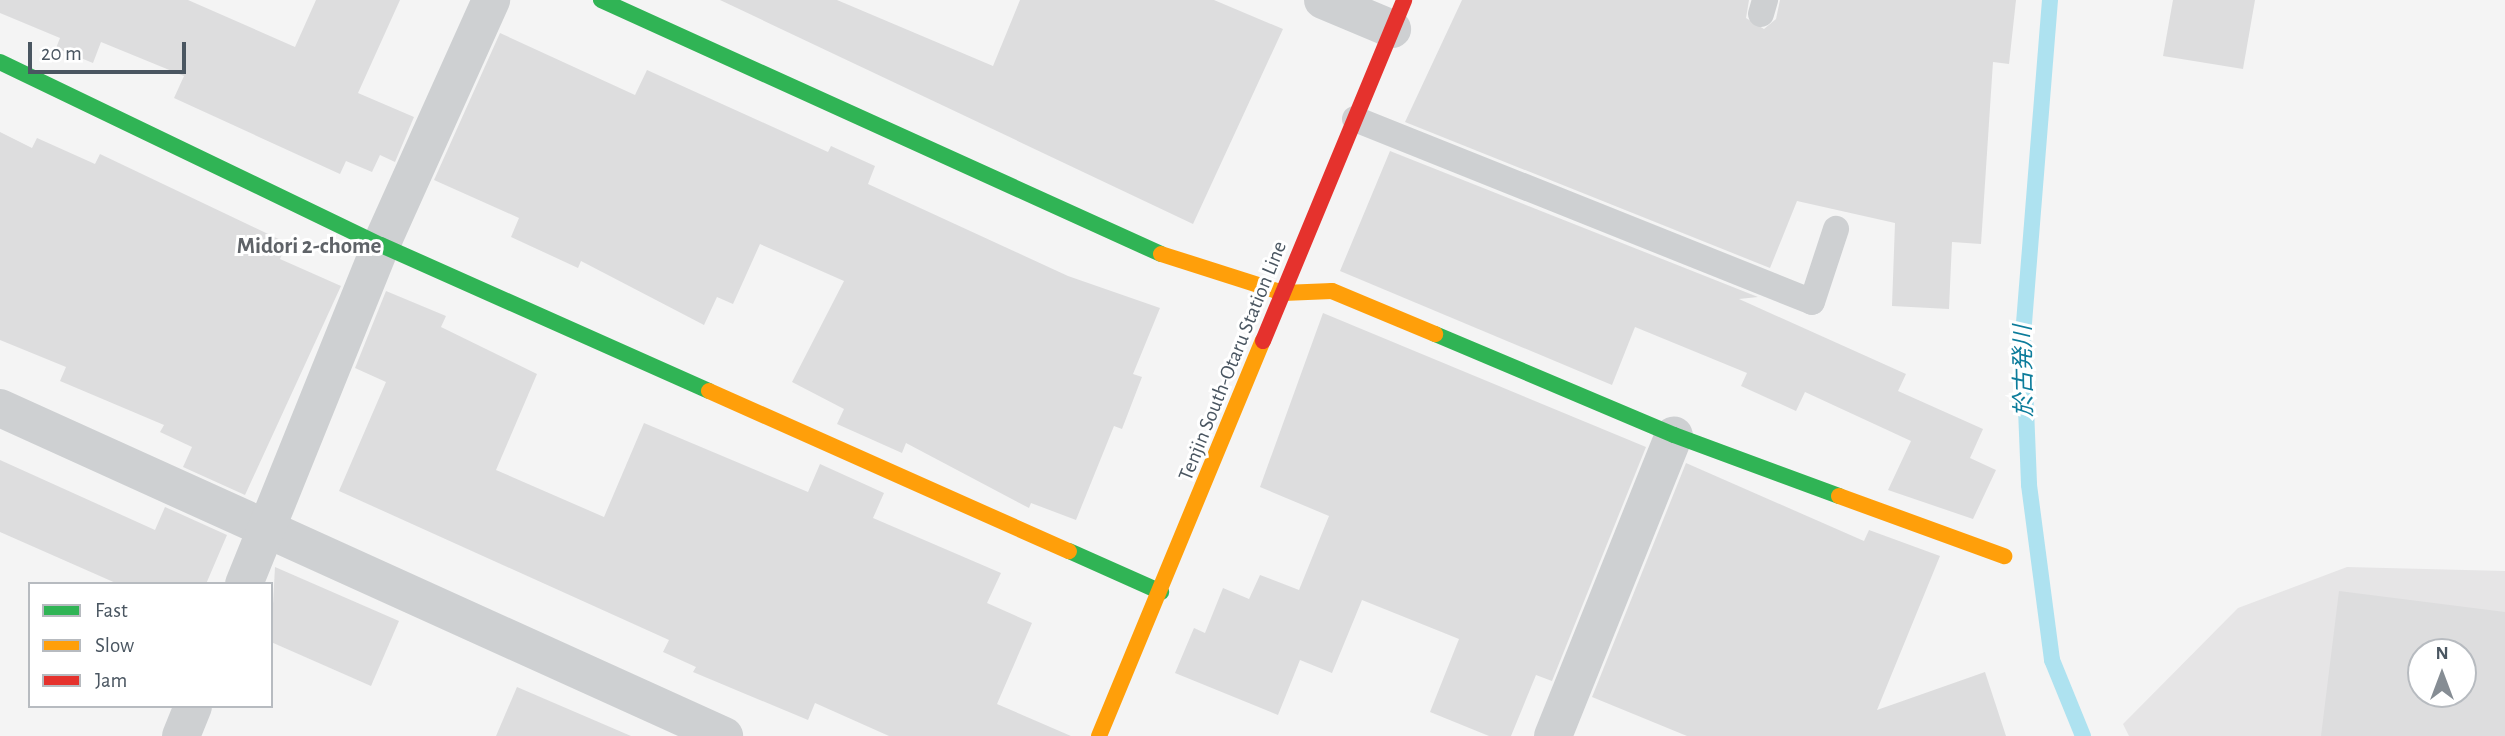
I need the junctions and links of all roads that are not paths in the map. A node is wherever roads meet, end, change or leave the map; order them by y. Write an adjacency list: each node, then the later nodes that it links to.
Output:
1 (491, 0): 8 (street)
2 (601, 0): 9 (street)
3 (1323, 0): 4 (street)
4 (1398, 14): 6 (street, Tenjin South-Otaru Station Line)
5 (0, 62): 8 (street)
6 (1355, 119): 7 (lane); 9 (street, Tenjin South-Otaru Station Line)
7 (1836, 229)
8 (381, 245): 12 (street); 15 (street)
9 (1283, 293): 11 (street); 15 (street, Tenjin South-Otaru Station Line)
10 (0, 408): 12 (street)
11 (1674, 435): 13 (street); 20 (street)
12 (265, 532): 14 (street); 18 (street)
13 (2004, 556)
14 (245, 582)
15 (1161, 592): 19 (street, Tenjin South-Otaru Station Line)
16 (192, 708): 17 (street)
17 (181, 736)
18 (724, 736)
19 (1099, 736)
20 (1553, 736)

